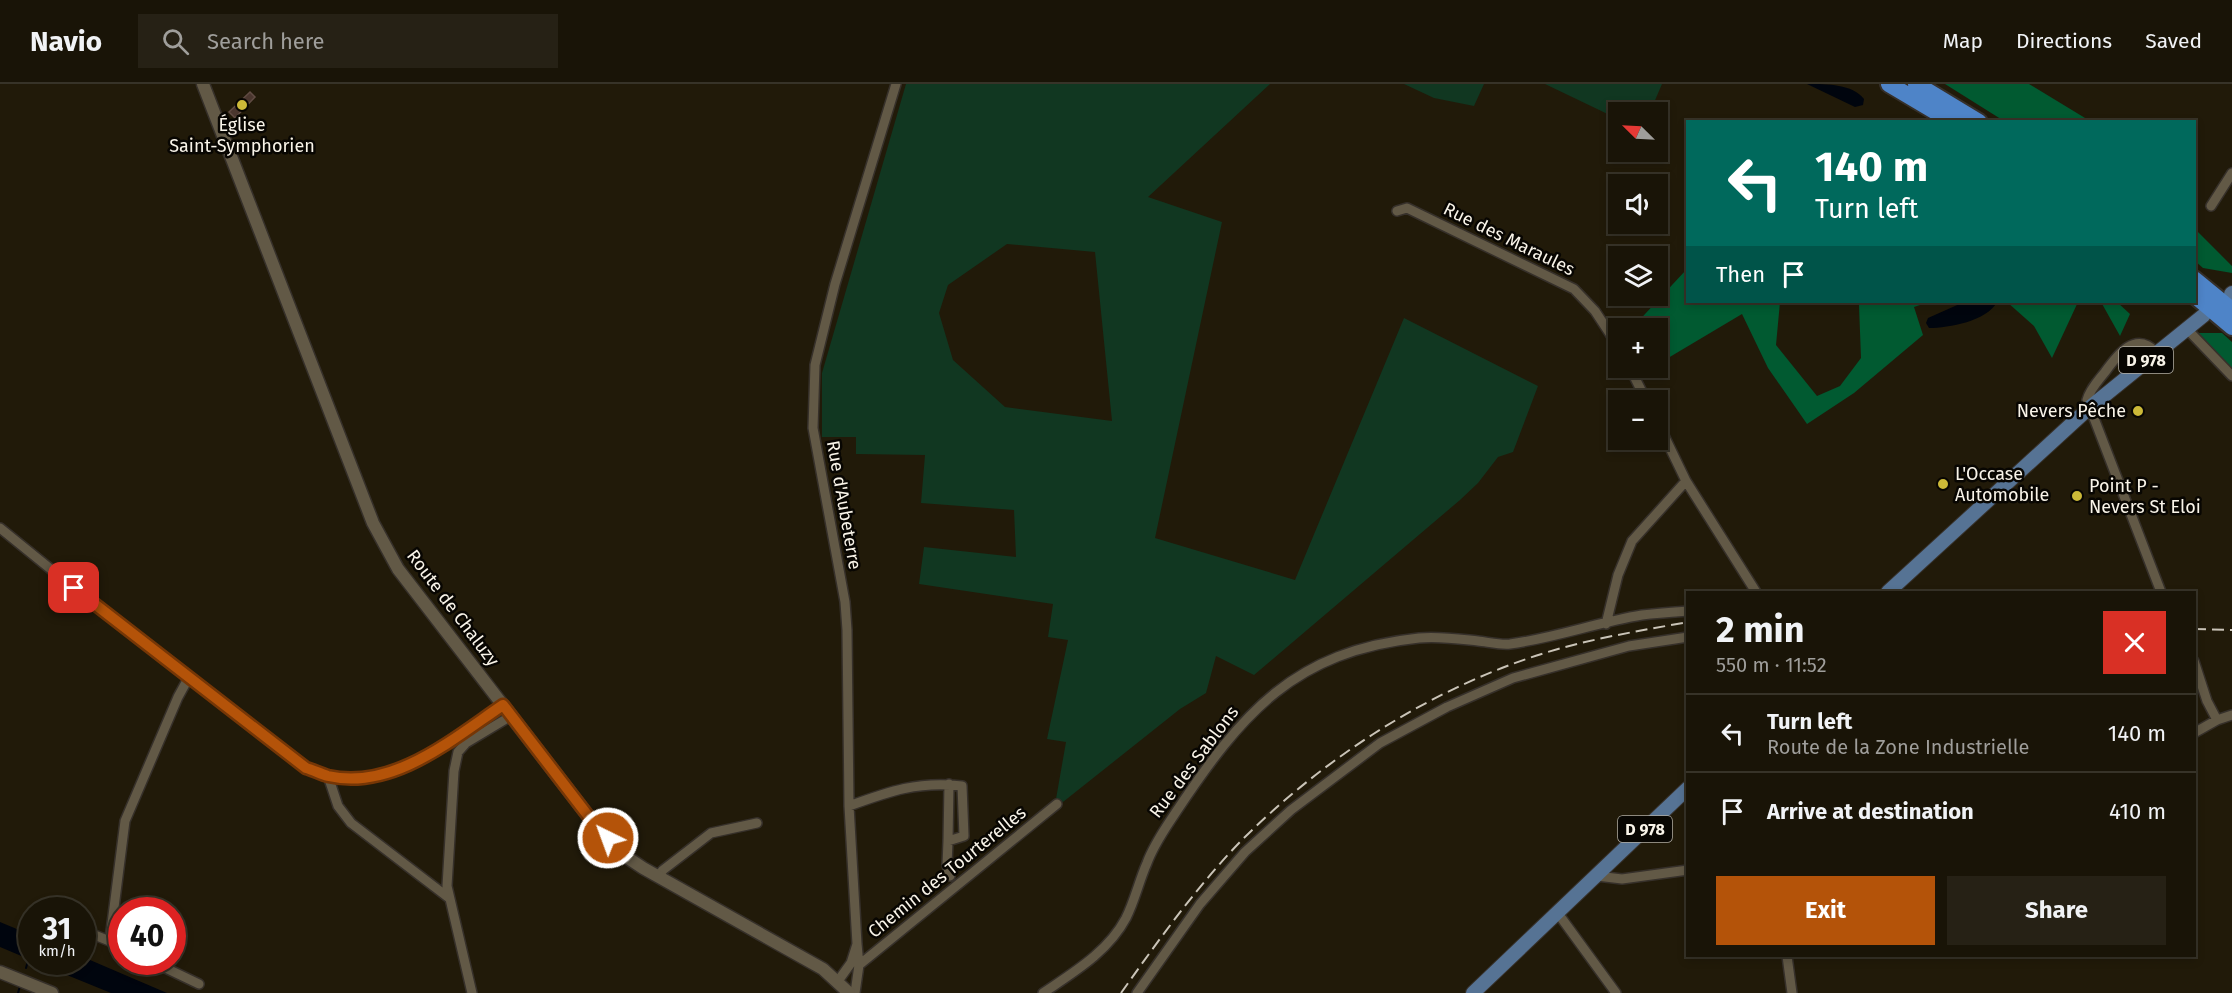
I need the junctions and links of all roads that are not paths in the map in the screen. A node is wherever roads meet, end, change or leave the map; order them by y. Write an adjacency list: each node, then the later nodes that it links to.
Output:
1 (203, 84): 31 (street, Route de Chaluzy)
2 (896, 84): 40 (street, Rue d'Aubeterre)
3 (1889, 84): 5 (highway)
4 (1916, 84): 6 (highway)
5 (1950, 120)
6 (1976, 120)
7 (2232, 173): 8 (street)
8 (2211, 206)
9 (1397, 211): 16 (street, Rue des Maraules)
10 (2196, 280): 12 (highway)
11 (2196, 297): 14 (highway)
12 (2232, 299)
13 (2204, 315): 15 (main road, D 978)
14 (2232, 327)
15 (2186, 328): 17 (main road, D 978); 18 (street)
16 (1608, 331)
17 (2156, 352): 19 (main road, D 978); 19 (street)
18 (2232, 376)
19 (2089, 408): 24 (main road, D 978); 25 (street)
20 (1668, 444): 21 (street)
21 (1686, 481): 23 (street); 27 (street)
22 (0, 528): 30 (street)
23 (1755, 591)
24 (1889, 591)
25 (2161, 591)
26 (1686, 611): 27 (street, Rue des Sablons)
27 (1606, 624): 61 (street, Rue des Sablons)
28 (1686, 637): 62 (street)
29 (2196, 667): 34 (street)
30 (189, 677): 36 (street); 47 (street)
31 (503, 705): 33 (street, Route de Chaluzy); 36 (street)
32 (2232, 715): 34 (street)
33 (512, 716): 44 (street, Route de Chaluzy); 48 (street)
34 (2217, 720): 35 (street)
35 (2196, 732)
36 (328, 776): 48 (street)
37 (949, 784): 40 (street); 42 (street); 42 (street)
38 (1686, 790): 46 (main road, D 978)
39 (1057, 804): 52 (street, Chemin des Tourterelles)
40 (849, 806): 50 (street, Rue d'Aubeterre)
41 (757, 823): 44 (street)
42 (948, 842): 45 (street)
43 (1686, 870): 46 (street)
44 (658, 876): 55 (street, Route de Chaluzy)
45 (950, 876)
46 (1597, 876): 49 (main road, D 978)
47 (115, 897)
48 (449, 898): 58 (street)
49 (1557, 912): 63 (main road, D 978); 64 (street)
50 (857, 944): 52 (street, Rue d'Aubeterre); 55 (street, Rue d'Aubeterre)
51 (1787, 957): 65 (street)
52 (859, 965): 60 (street, Rue d'Aubeterre)
53 (0, 972): 57 (street)
54 (180, 975): 56 (street)
55 (838, 981): 59 (street, Route de Chaluzy)
56 (199, 984)
57 (52, 993)
58 (472, 993)
59 (849, 993)
60 (855, 993)
61 (1043, 993)
62 (1137, 993)
63 (1473, 993)
64 (1616, 993)
65 (1792, 993)

